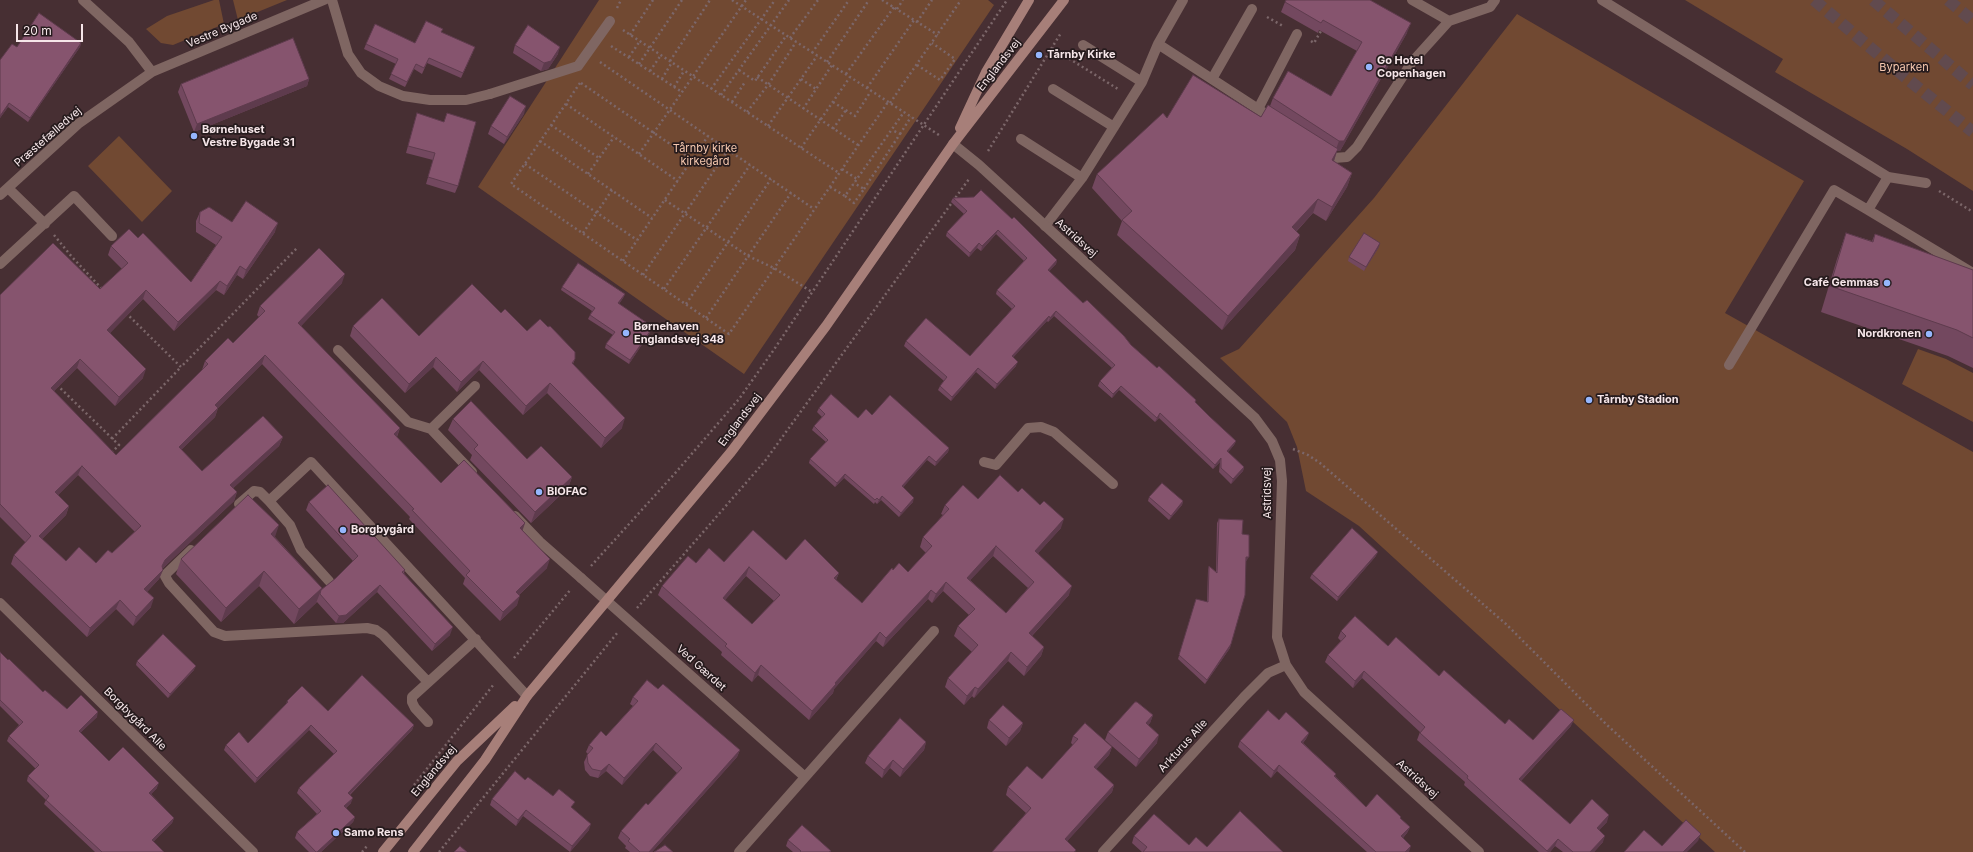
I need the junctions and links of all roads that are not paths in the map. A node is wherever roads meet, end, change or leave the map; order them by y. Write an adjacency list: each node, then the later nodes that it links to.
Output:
1 (83, 0): 16 (street)
2 (324, 0): 16 (street, Vestre Bygade)
3 (332, 0): 11 (street)
4 (1029, 0): 24 (main road, Englandsvej)
5 (1064, 0): 24 (main road, Englandsvej)
6 (1183, 0): 14 (street)
7 (1412, 0): 12 (street)
8 (1495, 0): 12 (street)
9 (1602, 0): 26 (street)
10 (1252, 8): 17 (street)
11 (610, 21)
12 (1448, 21): 25 (street)
13 (1297, 34): 20 (street)
14 (1158, 44): 17 (street); 18 (street)
15 (1083, 45): 18 (street)
16 (152, 72): 29 (street, Præstefælledvej)
17 (1212, 79): 20 (street)
18 (1142, 82): 22 (street)
19 (1053, 89): 22 (street)
20 (1258, 109): 21 (street)
21 (1283, 125)
22 (1114, 127): 27 (street)
23 (1021, 139): 27 (street)
24 (953, 144): 33 (street, Astridsvej); 49 (main road, Englandsvej)
25 (1315, 146)
26 (1888, 177): 28 (street); 31 (street)
27 (1082, 178): 33 (street)
28 (1926, 183)
29 (8, 188): 30 (street, Præstefælledvej); 32 (street)
30 (0, 195)
31 (1868, 210): 36 (street); 38 (street)
32 (45, 224): 34 (street); 35 (street)
33 (1045, 226): 53 (street, Astridsvej)
34 (112, 236)
35 (0, 264)
36 (1973, 273)
37 (338, 350): 40 (street)
38 (1729, 365)
39 (475, 386): 40 (street)
40 (431, 429): 42 (street)
41 (984, 462): 43 (street)
42 (480, 480)
43 (1112, 484)
44 (269, 501): 46 (street); 48 (street); 52 (street)
45 (507, 508): 49 (street, Ved Gærdet)
46 (233, 510)
47 (199, 542): 54 (street)
48 (329, 581)
49 (606, 599): 55 (main road, Englandsvej); 57 (street, Ved Gærdet)
50 (0, 603): 58 (street, Borgbygård Alle)
51 (934, 630): 57 (street)
52 (476, 639): 54 (street); 55 (street)
53 (1286, 665): 62 (street, Arkturus Alle); 63 (street, Astridsvej)
54 (428, 682): 56 (street)
55 (527, 696): 59 (main road, Englandsvej); 60 (main road, Englandsvej)
56 (428, 722)
57 (804, 777): 61 (street)
58 (253, 852)
59 (384, 852)
60 (414, 852)
61 (739, 852)
62 (1103, 852)
63 (1479, 852)

